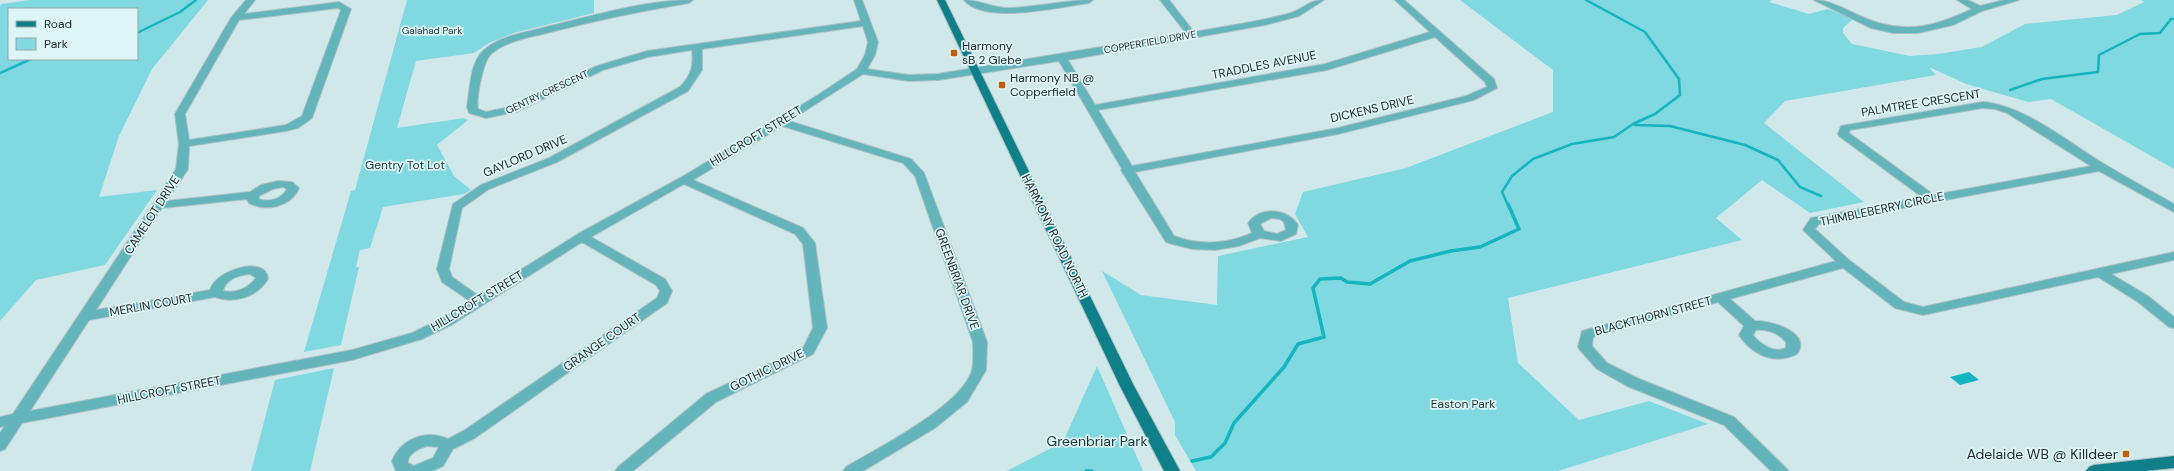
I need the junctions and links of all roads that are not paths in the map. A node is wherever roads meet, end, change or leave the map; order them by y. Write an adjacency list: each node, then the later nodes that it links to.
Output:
1 (251, 0): 14 (street, CAMELOT DRIVE)
2 (689, 0): 18 (street, GENTRY CRESCENT)
3 (858, 0): 15 (street)
4 (941, 0): 21 (main road, HARMONY ROAD NORTH)
5 (968, 0): 6 (street)
6 (1082, 0)
7 (1164, 0): 16 (street)
8 (1320, 0): 16 (street, COPPERFIELD DRIVE)
9 (1399, 0): 17 (street, DICKENS DRIVE)
10 (1818, 0): 13 (street)
11 (1961, 0): 13 (street)
12 (2015, 0): 13 (street)
13 (1979, 9)
14 (236, 18): 24 (street, CAMELOT DRIVE); 24 (street)
15 (866, 23): 18 (street, GENTRY CRESCENT); 20 (street)
16 (1191, 34): 19 (street, COPPERFIELD DRIVE)
17 (1437, 34): 22 (street, TRADDLES AVENUE); 26 (street, DICKENS DRIVE)
18 (697, 47): 39 (street, GAYLORD DRIVE)
19 (1062, 58): 21 (street, COPPERFIELD DRIVE); 22 (street)
20 (861, 71): 21 (street, COPPERFIELD DRIVE); 23 (street, HILLCROFT STREET)
21 (976, 71): 53 (main road, HARMONY ROAD NORTH)
22 (1093, 108): 26 (street)
23 (781, 122): 27 (street, HILLCROFT STREET); 52 (street, GREENBRIAR DRIVE)
24 (184, 144): 30 (street, CAMELOT DRIVE)
25 (2101, 167): 29 (street, THIMBLEBERRY CIRCLE); 29 (street, PALMTREE CRESCENT); 31 (street)
26 (1127, 170): 32 (street)
27 (684, 180): 33 (street, HILLCROFT STREET); 51 (street, GOTHIC DRIVE)
28 (253, 196): 30 (street)
29 (1932, 199): 35 (street, THIMBLEBERRY CIRCLE)
30 (158, 205): 40 (street, CAMELOT DRIVE)
31 (2174, 209)
32 (1260, 234)
33 (582, 237): 39 (street, HILLCROFT STREET); 46 (street, GRANGE COURT)
34 (2174, 256): 36 (street, THIMBLEBERRY CIRCLE)
35 (1845, 263): 36 (street, THIMBLEBERRY CIRCLE); 38 (street, BLACKTHORN STREET)
36 (2099, 272): 41 (street)
37 (216, 293): 40 (street, MERLIN COURT)
38 (1721, 298): 42 (street); 54 (street, BLACKTHORN STREET)
39 (478, 301): 43 (street, HILLCROFT STREET)
40 (86, 316): 43 (street, CAMELOT DRIVE)
41 (2174, 324)
42 (1752, 326)
43 (16, 419): 44 (street, HILLCROFT STREET); 45 (street, CAMELOT DRIVE)
44 (0, 422)
45 (0, 445)
46 (448, 445): 49 (street); 50 (street)
47 (2174, 462): 48 (main road)
48 (2113, 470): 55 (main road)
49 (409, 471)
50 (418, 471)
51 (623, 471)
52 (851, 471)
53 (1172, 471)
54 (1782, 471)
55 (2094, 471)

